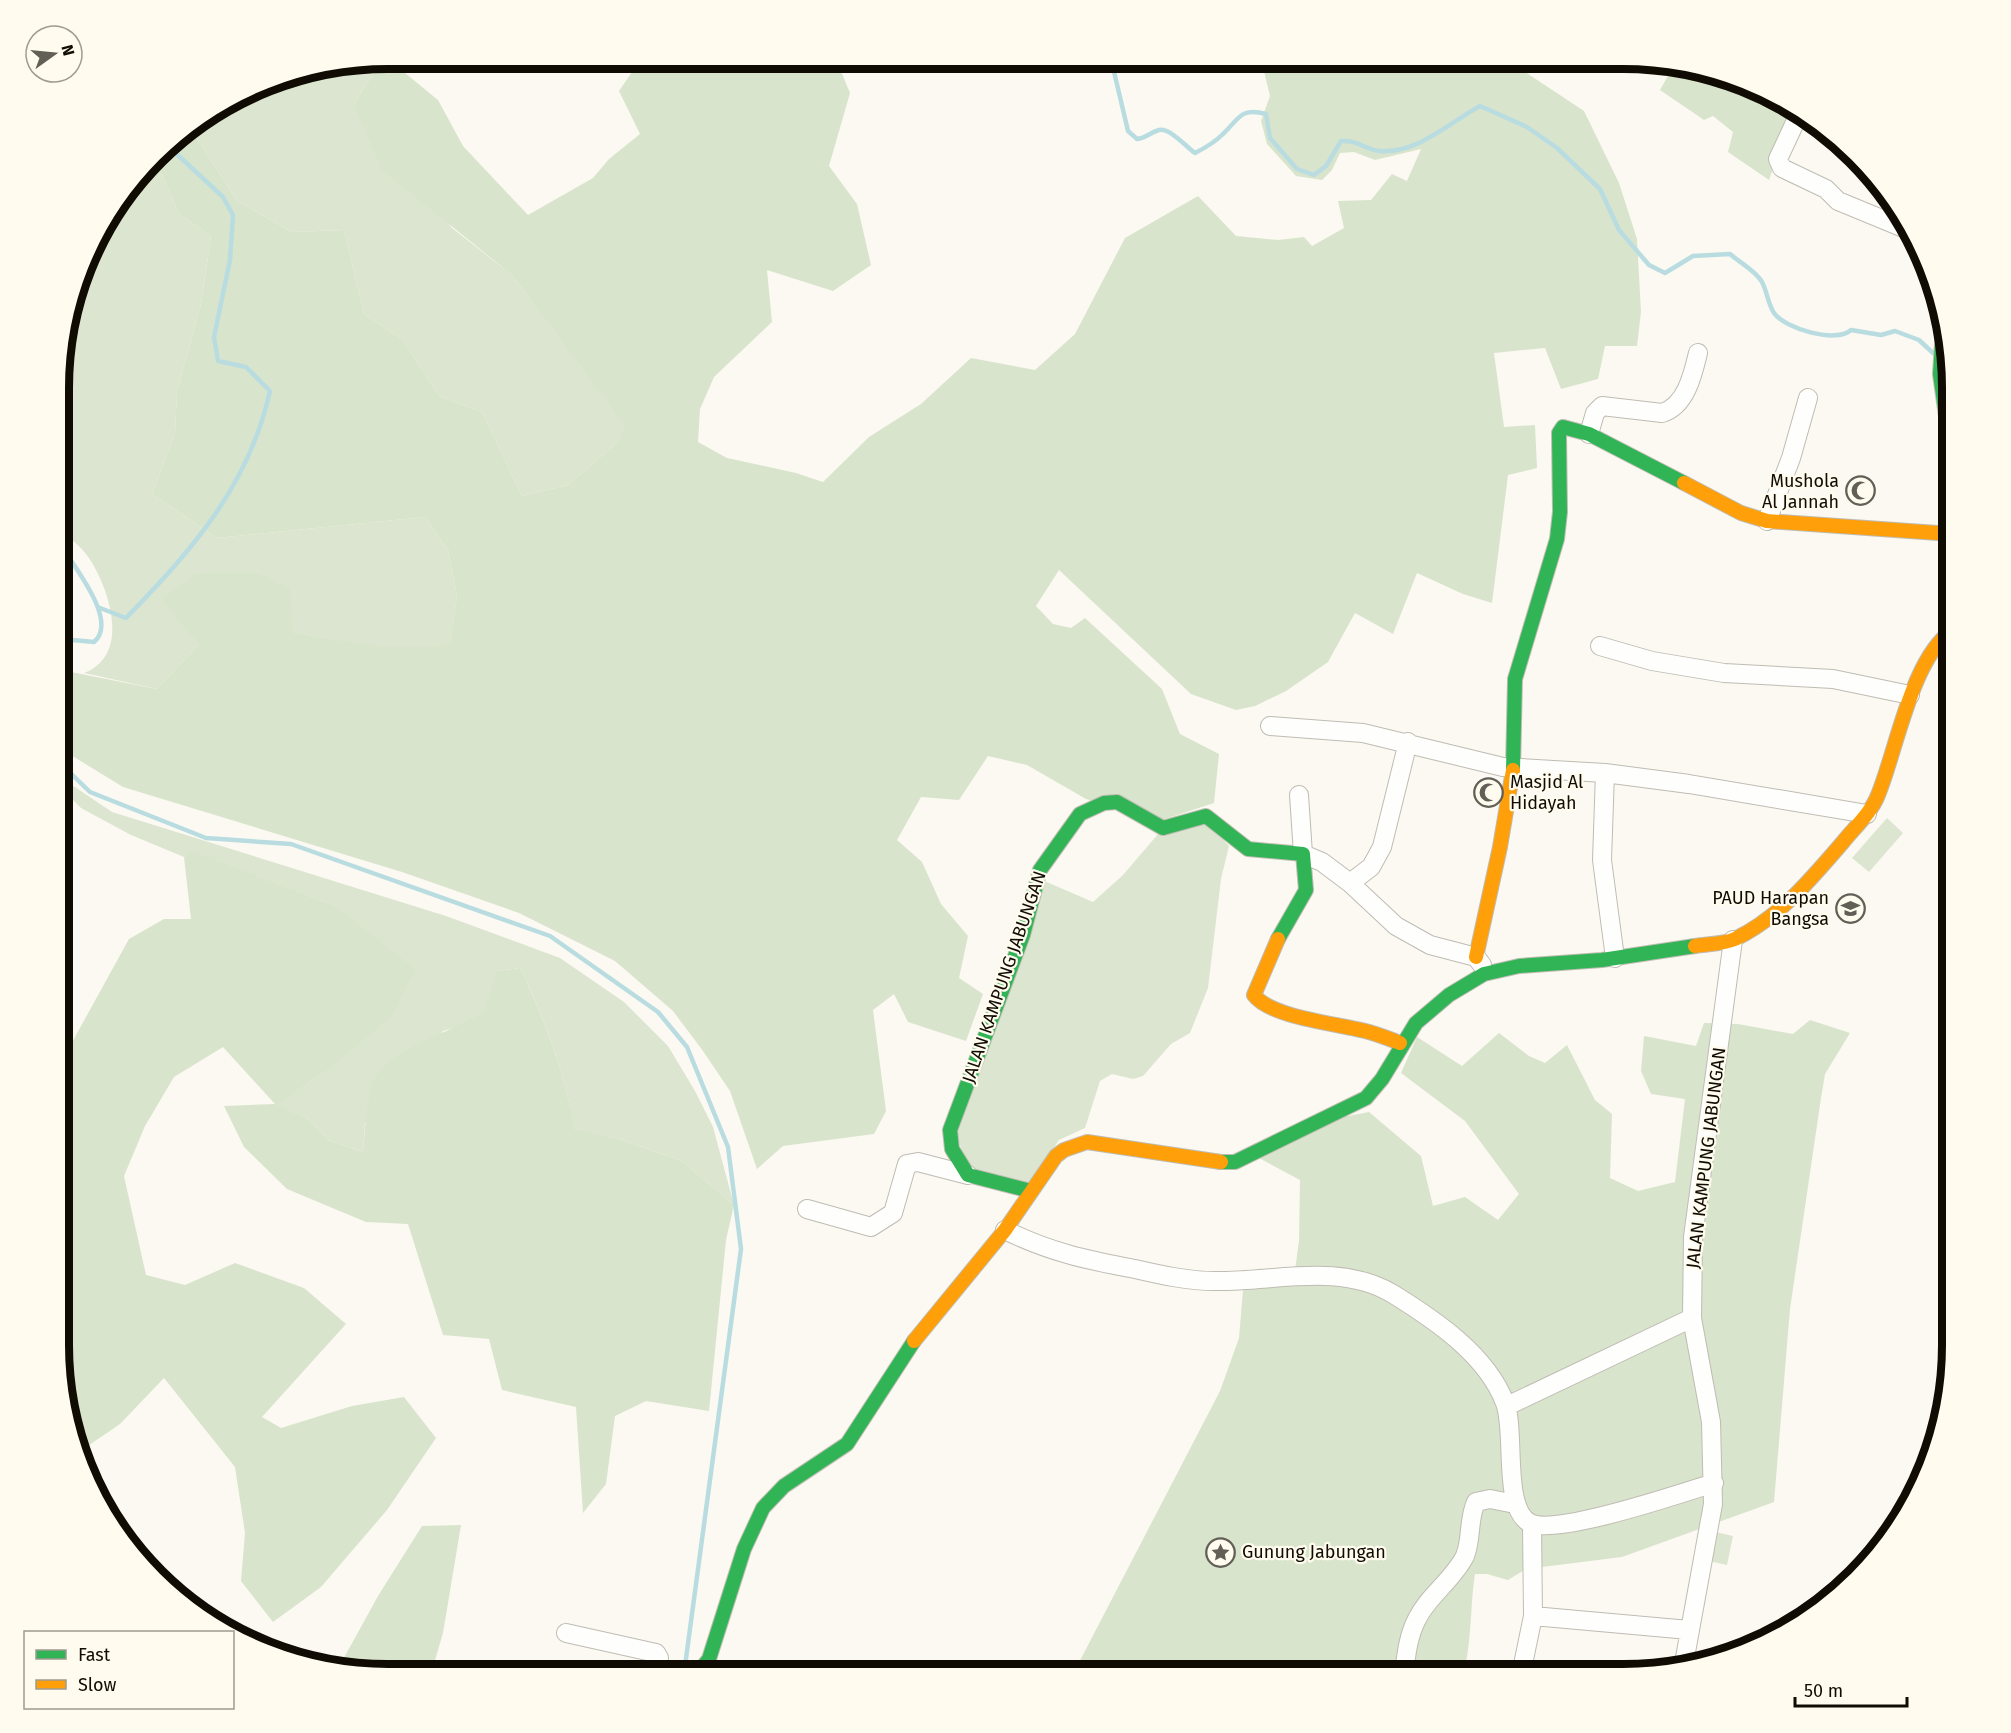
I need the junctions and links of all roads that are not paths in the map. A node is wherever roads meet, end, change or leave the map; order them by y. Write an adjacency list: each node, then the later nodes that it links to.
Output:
1 (1796, 121): 2 (street)
2 (1897, 225)
3 (1698, 352): 7 (street)
4 (1940, 356): 5 (street)
5 (1942, 388)
6 (1808, 398): 8 (street)
7 (1589, 434): 8 (street); 15 (street)
8 (1767, 521): 9 (street)
9 (1942, 533)
10 (1942, 637): 12 (street)
11 (1600, 646): 12 (street)
12 (1910, 695): 18 (street)
13 (1269, 726): 14 (street)
14 (1408, 742): 15 (street); 20 (street)
15 (1513, 768): 16 (street); 22 (street)
16 (1605, 773): 18 (street); 23 (street)
17 (1299, 795): 19 (street)
18 (1867, 814): 21 (street)
19 (1303, 854): 20 (street, JALAN KAMPUNG JABUNGAN); 25 (street); 26 (street, JALAN KAMPUNG JABUNGAN)
20 (1350, 883): 22 (street, JALAN KAMPUNG JABUNGAN)
21 (1733, 940): 23 (street); 30 (street, JALAN KAMPUNG JABUNGAN)
22 (1476, 957): 24 (street)
23 (1615, 958): 24 (street)
24 (1491, 972): 25 (street)
25 (1400, 1043): 27 (street)
26 (968, 1175): 27 (street); 28 (street)
27 (1031, 1191): 29 (street)
28 (807, 1209)
29 (1005, 1230): 31 (street); 40 (street)
30 (1692, 1318): 31 (street); 32 (street, JALAN KAMPUNG JABUNGAN)
31 (1506, 1406): 33 (street)
32 (1714, 1484): 34 (street); 36 (street, JALAN KAMPUNG JABUNGAN)
33 (1515, 1504): 34 (street); 41 (street)
34 (1532, 1525): 35 (street)
35 (1533, 1616): 36 (street); 42 (street)
36 (1689, 1630): 38 (street, JALAN KAMPUNG JABUNGAN)
37 (566, 1633): 39 (street)
38 (1685, 1658)
39 (658, 1664)
40 (702, 1664)
41 (1405, 1664)
42 (1523, 1664)

